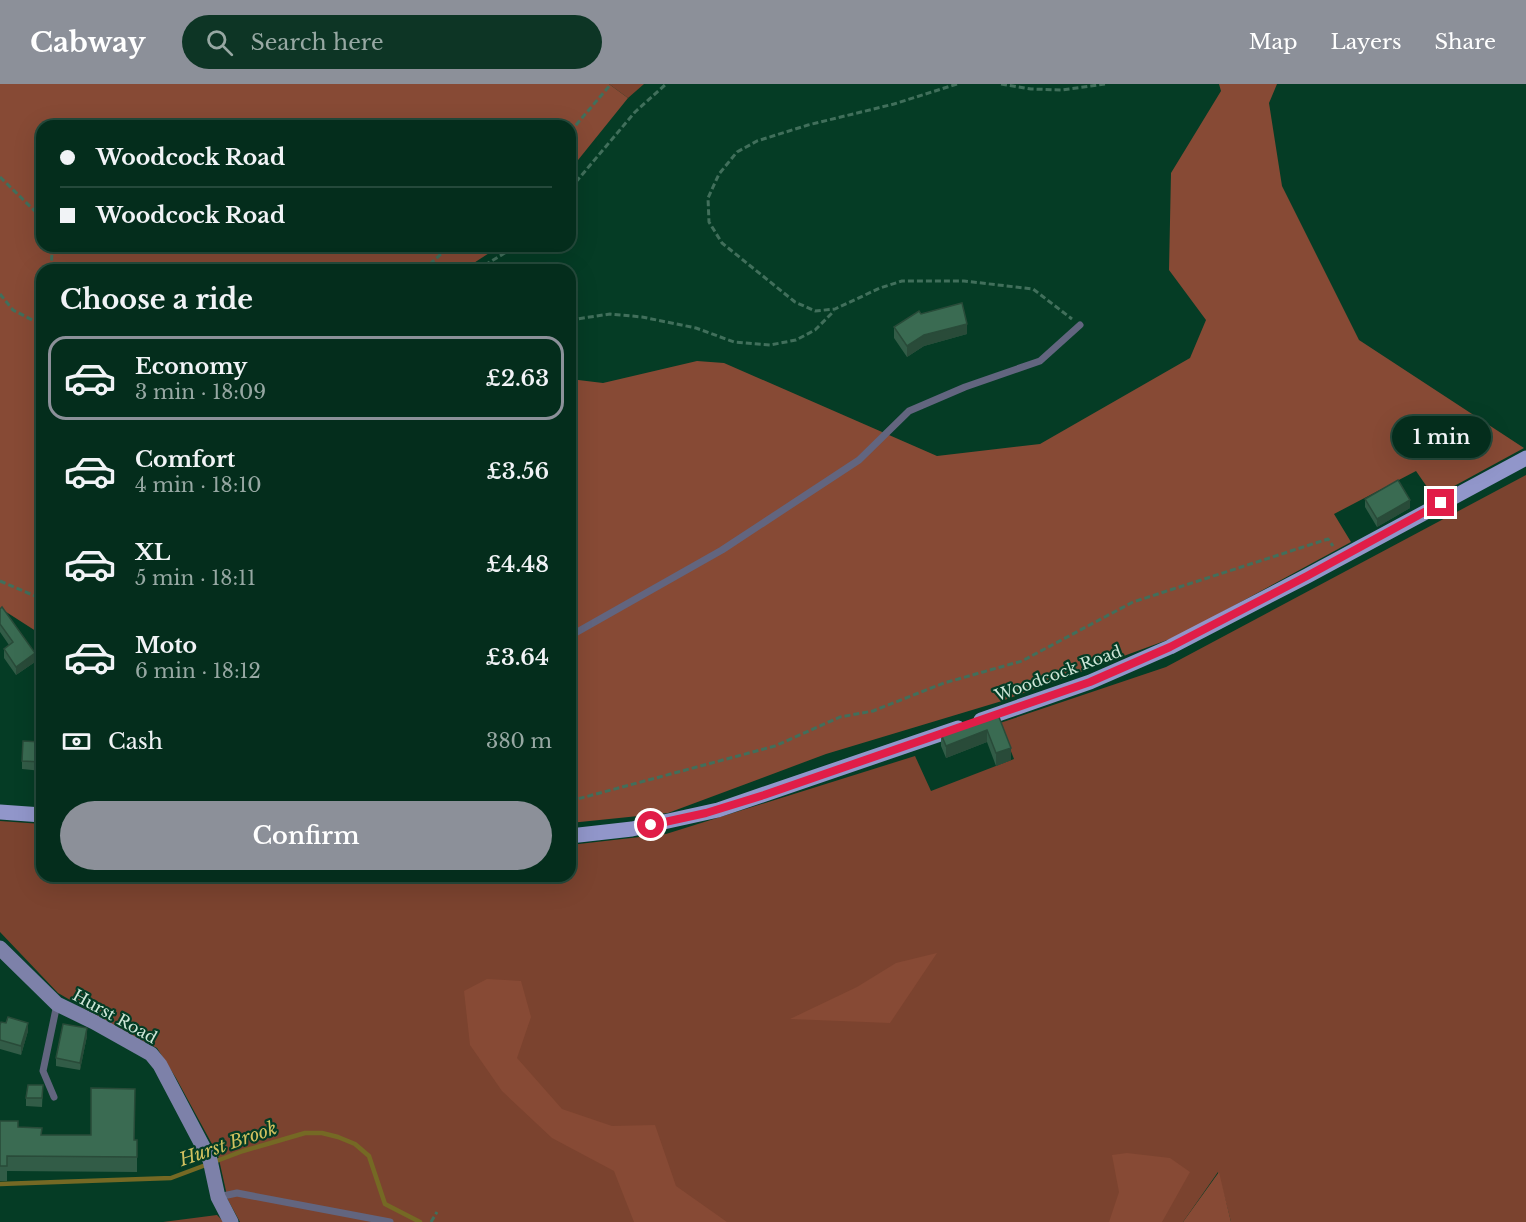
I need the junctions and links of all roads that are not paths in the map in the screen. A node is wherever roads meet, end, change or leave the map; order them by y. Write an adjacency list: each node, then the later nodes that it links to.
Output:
1 (1080, 325): 3 (lane)
2 (1526, 458): 6 (main road, Woodcock Road)
3 (576, 633)
4 (0, 812): 5 (main road)
5 (36, 814)
6 (576, 835)
7 (0, 948): 8 (street, Hurst Road)
8 (57, 1004): 9 (lane); 10 (street, Hurst Road)
9 (54, 1097)
10 (217, 1191): 11 (street, Hurst Road); 12 (lane)
11 (231, 1222)
12 (390, 1222)

